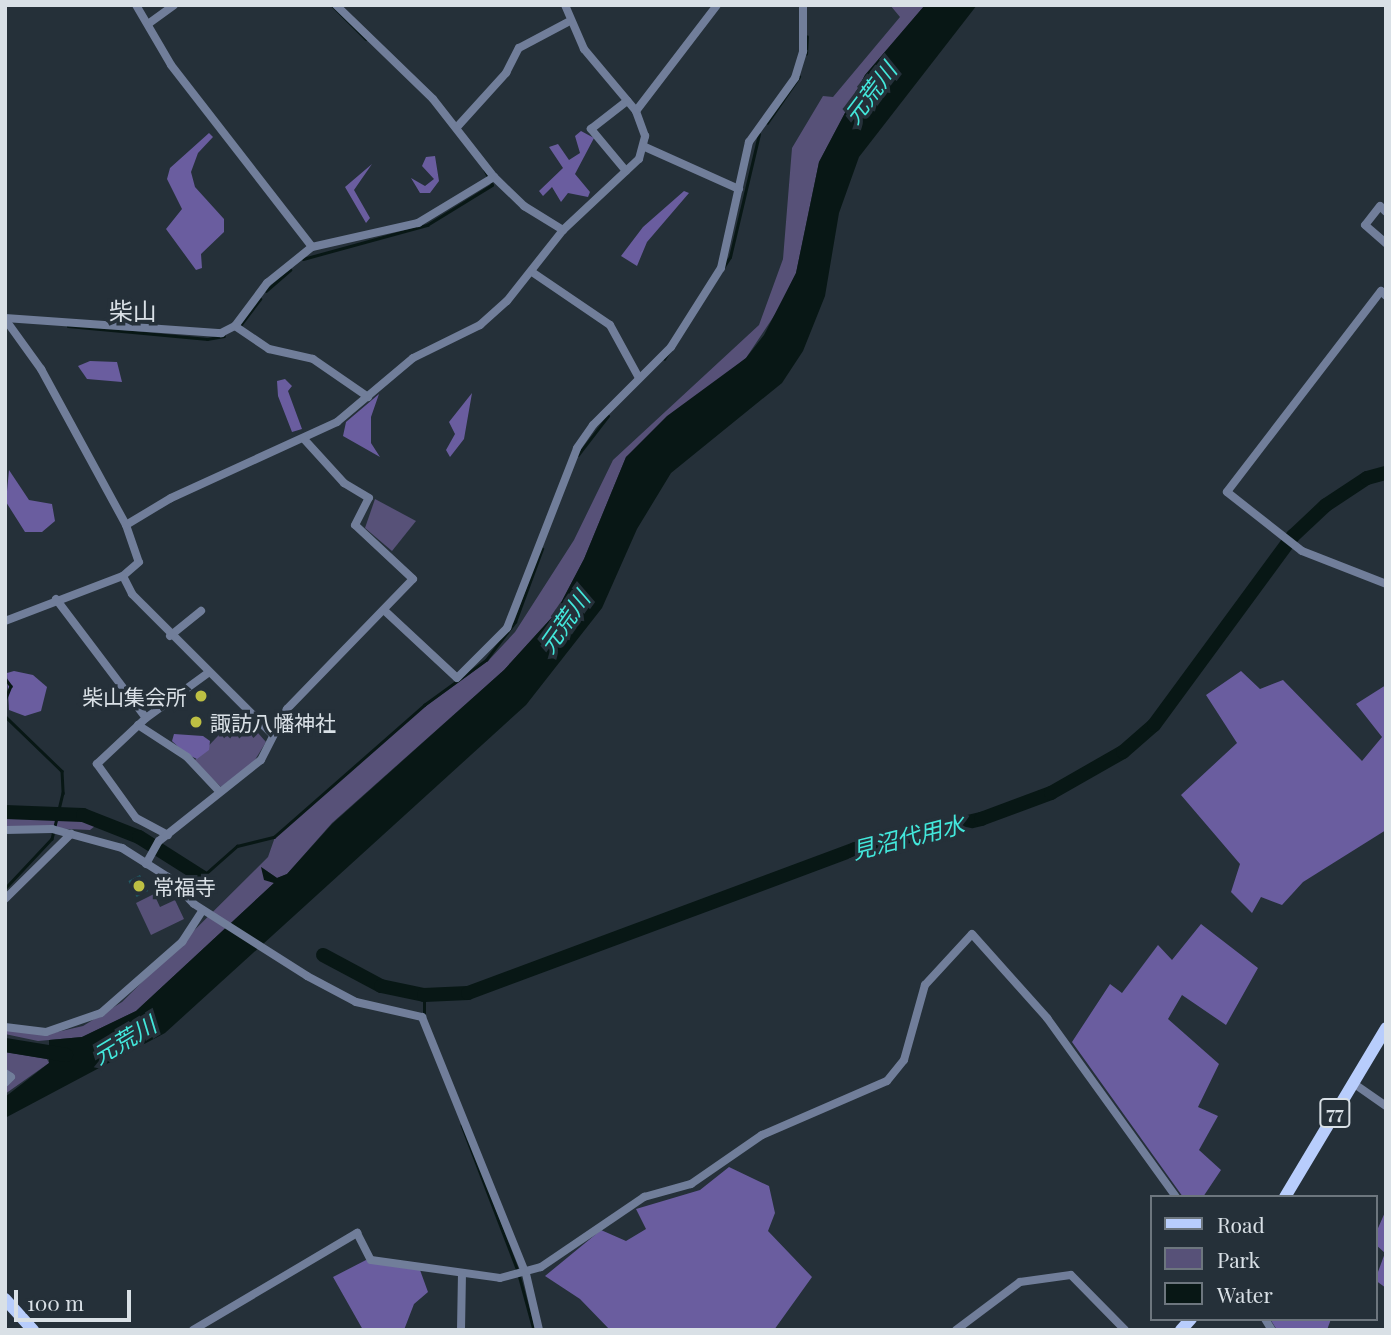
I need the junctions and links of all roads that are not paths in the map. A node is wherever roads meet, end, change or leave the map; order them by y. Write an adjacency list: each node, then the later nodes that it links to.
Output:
1 (135, 5): 8 (street)
2 (174, 5): 8 (street)
3 (336, 5): 11 (street)
4 (565, 5): 7 (street)
5 (717, 5): 10 (street)
6 (803, 5): 15 (street)
7 (568, 22): 9 (street); 11 (street)
8 (148, 24): 19 (street)
9 (627, 102): 10 (street); 13 (street)
10 (636, 111): 12 (street)
11 (458, 126): 14 (street)
12 (645, 147): 13 (street); 15 (street)
13 (626, 171): 17 (street)
14 (494, 177): 17 (street); 19 (street)
15 (739, 189): 24 (street)
16 (1386, 212): 18 (street)
17 (563, 230): 20 (street)
18 (1386, 243)
19 (312, 247): 23 (street)
20 (532, 272): 24 (street); 25 (street)
21 (1386, 296): 29 (street)
22 (5, 318): 23 (street); 27 (street)
23 (235, 326): 25 (street)
24 (639, 378): 32 (street)
25 (368, 397): 26 (street)
26 (304, 439): 27 (street); 32 (street)
27 (125, 525): 28 (street)
28 (123, 576): 30 (street); 34 (street)
29 (1386, 584)
30 (56, 599): 33 (street); 36 (street)
31 (201, 611): 34 (street)
32 (385, 611): 38 (street)
33 (5, 621)
34 (170, 636): 35 (street)
35 (208, 673): 36 (street); 38 (street)
36 (146, 718): 37 (street)
37 (138, 725): 39 (street); 42 (street)
38 (272, 734): 39 (street)
39 (220, 792): 42 (street)
40 (5, 831): 41 (street)
41 (71, 834): 43 (street); 44 (street)
42 (168, 835): 43 (street)
43 (146, 863): 45 (street)
44 (5, 899)
45 (205, 911): 46 (street); 55 (street)
46 (5, 1027)
47 (1386, 1028): 50 (main road, 77)
48 (5, 1073): 49 (street)
49 (5, 1083)
50 (1353, 1083): 51 (street); 53 (main road, 77)
51 (1386, 1107)
52 (1176, 1195): 55 (street)
53 (1286, 1195)
54 (462, 1274): 55 (street); 58 (street); 59 (street)
55 (526, 1274): 60 (street)
56 (5, 1299): 57 (main road)
57 (33, 1330)
58 (193, 1330)
59 (461, 1330)
60 (539, 1330)
61 (956, 1330): 62 (street)
62 (1125, 1330)

